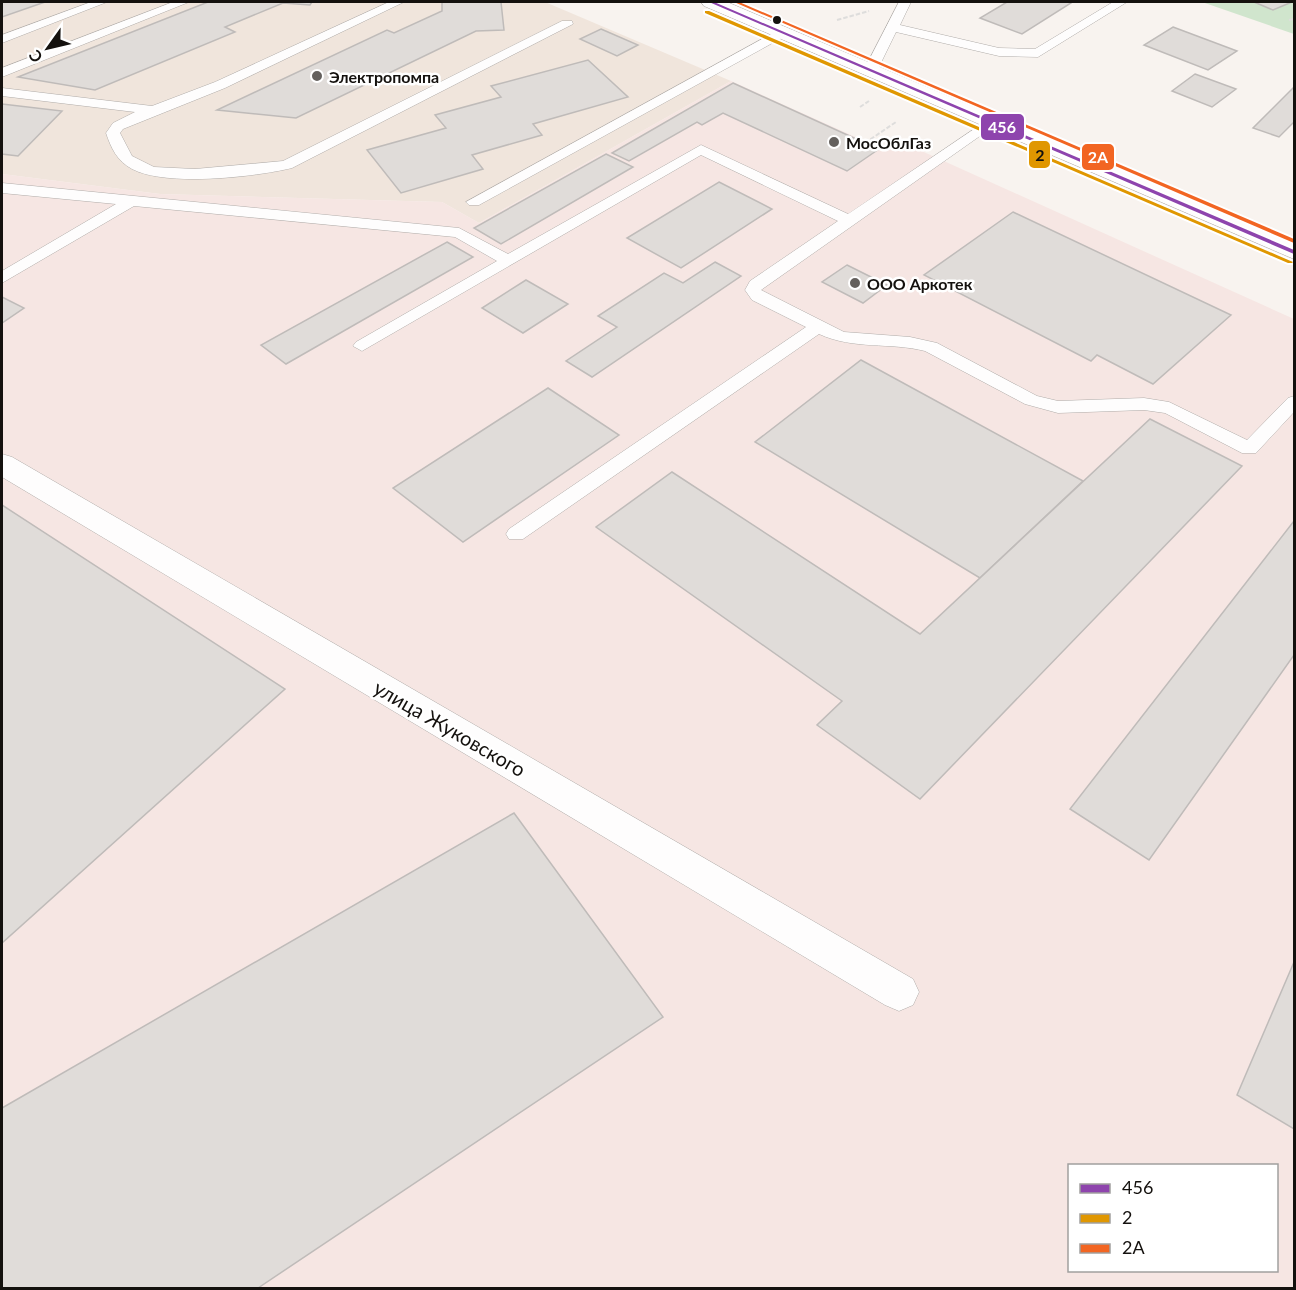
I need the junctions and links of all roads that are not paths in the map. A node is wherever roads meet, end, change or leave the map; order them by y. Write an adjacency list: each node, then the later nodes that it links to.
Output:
1 (101, 2): 10 (lane)
2 (183, 2): 12 (lane)
3 (398, 2): 14 (lane)
4 (711, 2): 9 (street)
5 (905, 2): 8 (lane)
6 (1120, 2): 8 (lane)
7 (567, 24): 14 (lane)
8 (891, 27): 11 (lane)
9 (782, 32): 11 (street); 18 (lane)
10 (2, 39)
11 (871, 70): 15 (street)
12 (2, 73)
13 (2, 92): 14 (lane)
14 (151, 110)
15 (992, 121): 19 (lane); 20 (street)
16 (2, 188): 17 (lane)
17 (131, 201): 21 (lane); 22 (lane)
18 (474, 201)
19 (849, 220): 21 (lane); 23 (lane)
20 (1294, 252)
21 (509, 261): 24 (lane)
22 (2, 278)
23 (818, 327): 25 (lane); 27 (lane)
24 (362, 346)
25 (1294, 402)
26 (2, 464): 28 (street, улица Жуковского)
27 (516, 534)
28 (899, 992)

